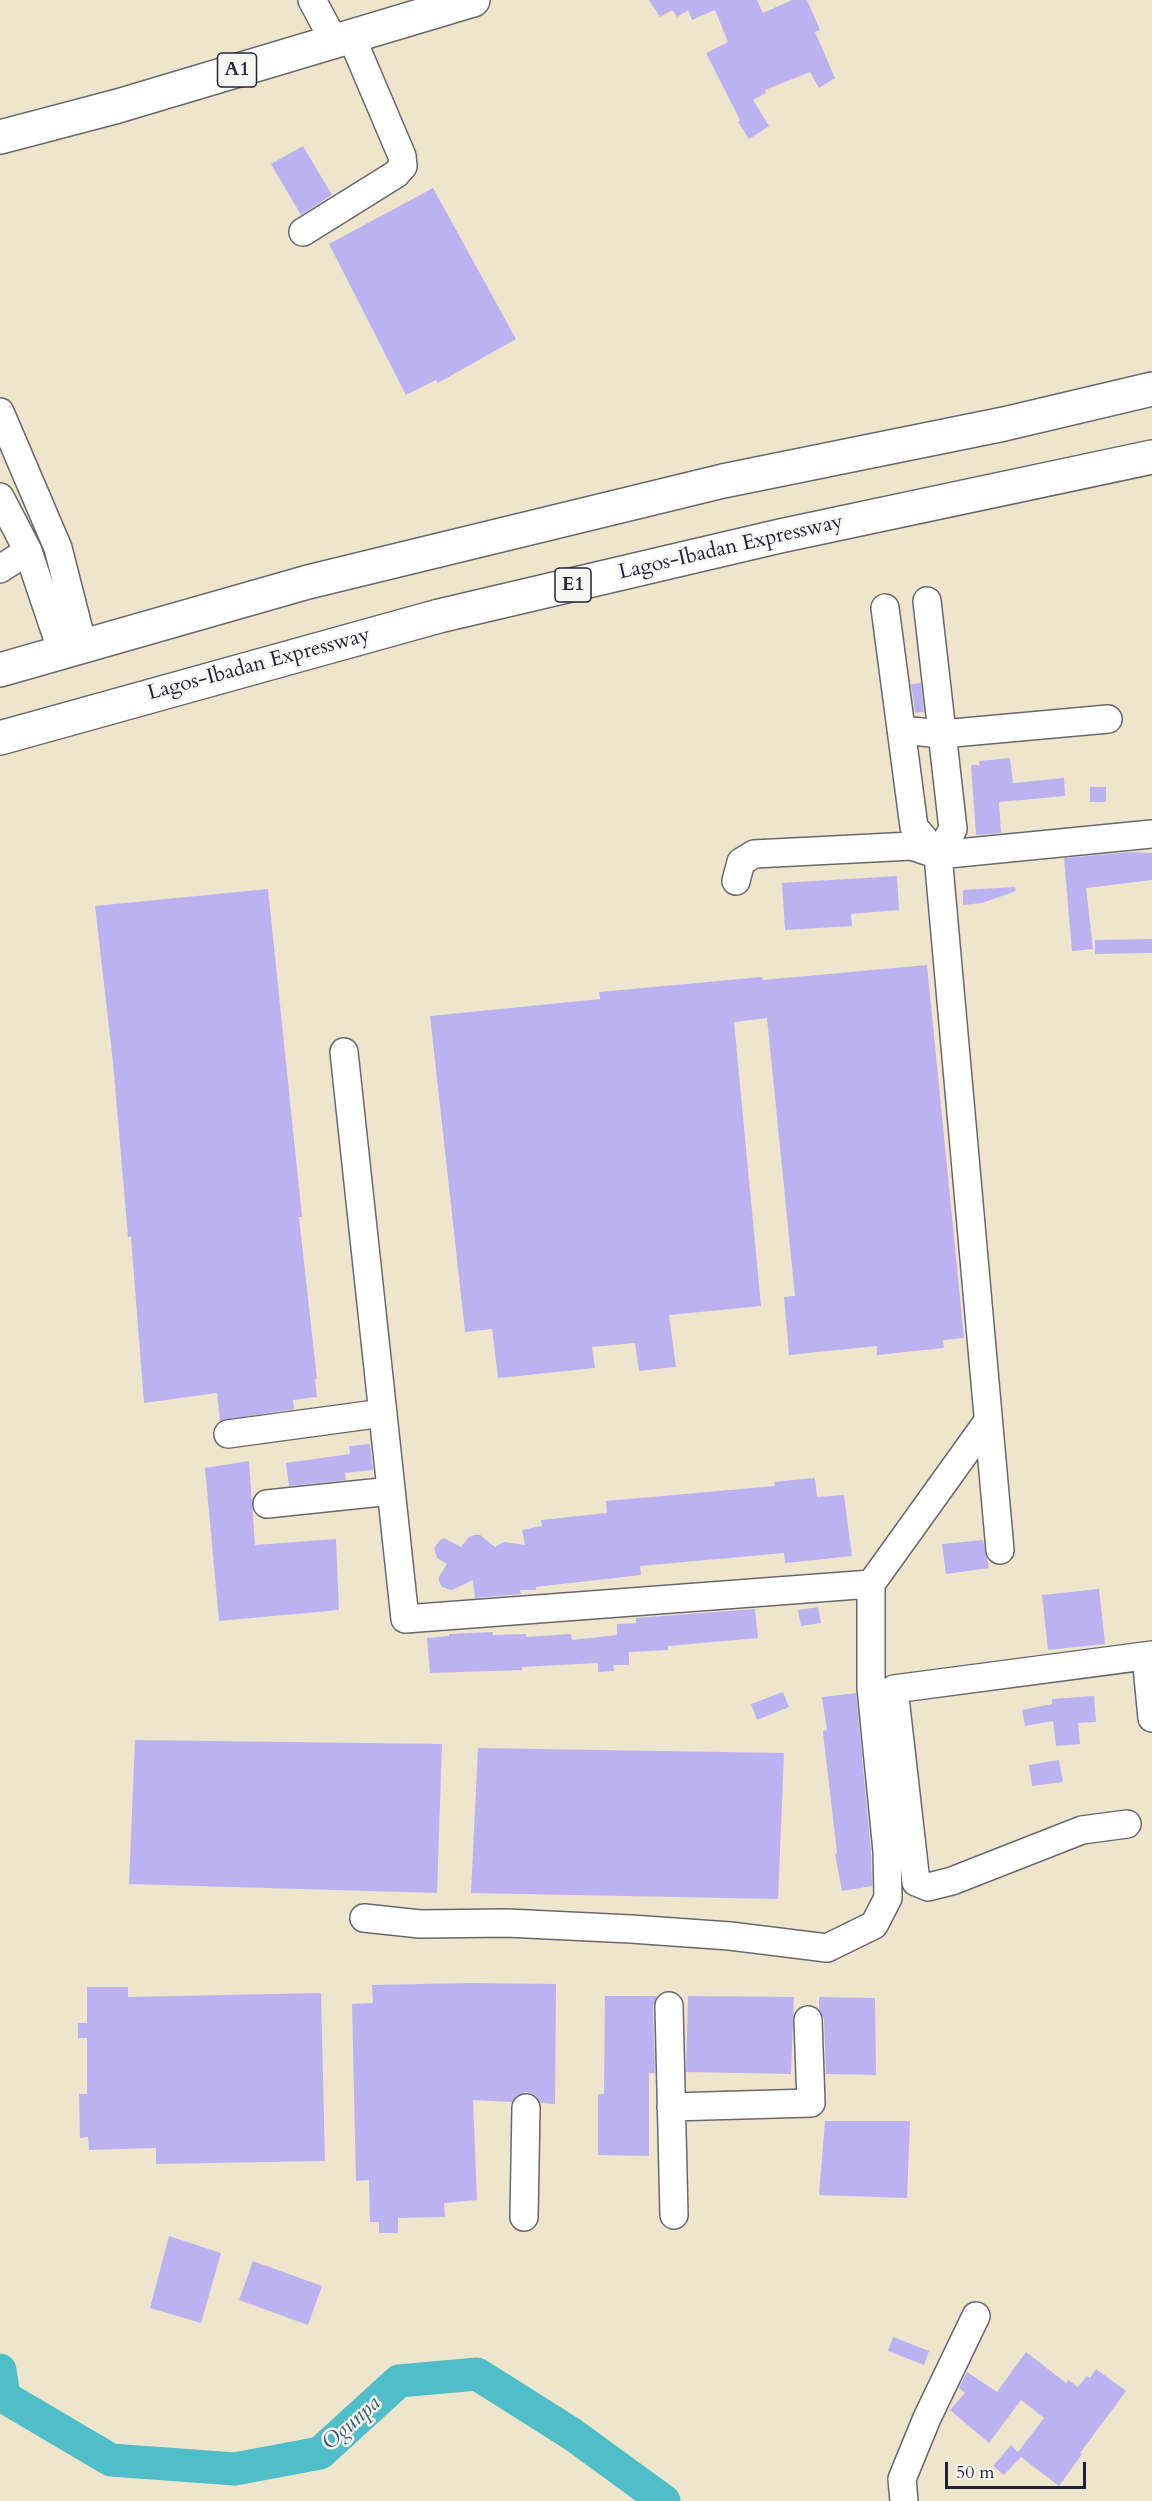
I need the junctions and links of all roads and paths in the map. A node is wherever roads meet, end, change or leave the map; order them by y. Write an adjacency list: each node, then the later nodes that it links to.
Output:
1 (312, 0): 4 (lane)
2 (473, 0): 3 (highway, A1)
3 (418, 8): 4 (highway, A1)
4 (342, 39): 5 (highway, A1); 6 (lane)
5 (0, 137)
6 (303, 232)
7 (1152, 389): 16 (highway)
8 (0, 412): 9 (lane)
9 (7, 449): 16 (lane)
10 (1152, 458): 21 (highway, Lagos-Ibadan Expressway / E1)
11 (0, 497): 12 (lane)
12 (28, 551): 13 (lane); 16 (lane)
13 (0, 569)
14 (927, 602): 20 (lane)
15 (885, 608): 19 (lane)
16 (72, 649): 17 (highway)
17 (0, 670)
18 (1108, 719): 20 (lane)
19 (901, 730): 20 (lane); 23 (lane)
20 (942, 734): 23 (lane)
21 (0, 738)
22 (1152, 834): 23 (lane)
23 (938, 855): 24 (lane); 27 (lane)
24 (736, 881)
25 (344, 1052): 26 (lane)
26 (383, 1413): 28 (lane); 29 (lane)
27 (988, 1421): 31 (lane); 32 (lane)
28 (228, 1434)
29 (391, 1491): 30 (lane); 32 (lane)
30 (267, 1504)
31 (1000, 1550)
32 (871, 1584): 36 (lane)
33 (1149, 1655): 34 (lane); 35 (lane)
34 (1152, 1718)
35 (1127, 1824)
36 (364, 1918)
37 (669, 2006): 39 (lane)
38 (808, 2020): 39 (lane)
39 (671, 2107): 41 (lane)
40 (526, 2108): 42 (lane)
41 (674, 2215)
42 (524, 2217)
43 (976, 2316): 44 (lane)
44 (904, 2501)

